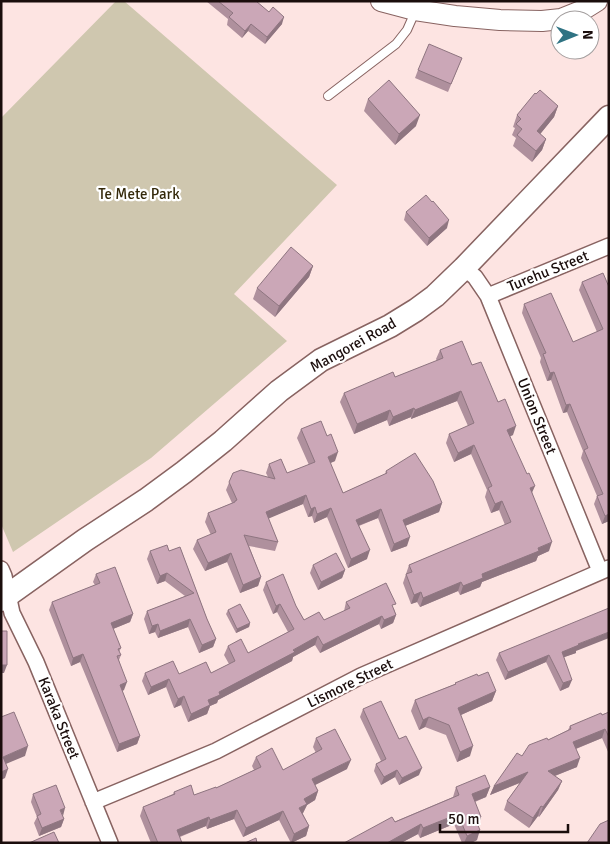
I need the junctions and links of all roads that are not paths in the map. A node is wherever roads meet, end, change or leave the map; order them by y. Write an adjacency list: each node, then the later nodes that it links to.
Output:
1 (381, 1): 3 (street)
2 (597, 1): 3 (street)
3 (415, 10): 4 (lane)
4 (328, 96)
5 (609, 117): 7 (main road, Mangorei Road)
6 (609, 246): 8 (street, Turehu Street)
7 (464, 268): 8 (street, Union Street); 11 (main road, Mangorei Road)
8 (488, 296): 10 (street, Union Street)
9 (1, 569): 11 (street, Karaka Street)
10 (605, 570): 12 (street, Lismore Street)
11 (4, 597): 12 (street, Karaka Street)
12 (93, 802): 13 (street, Karaka Street)
13 (110, 843)

